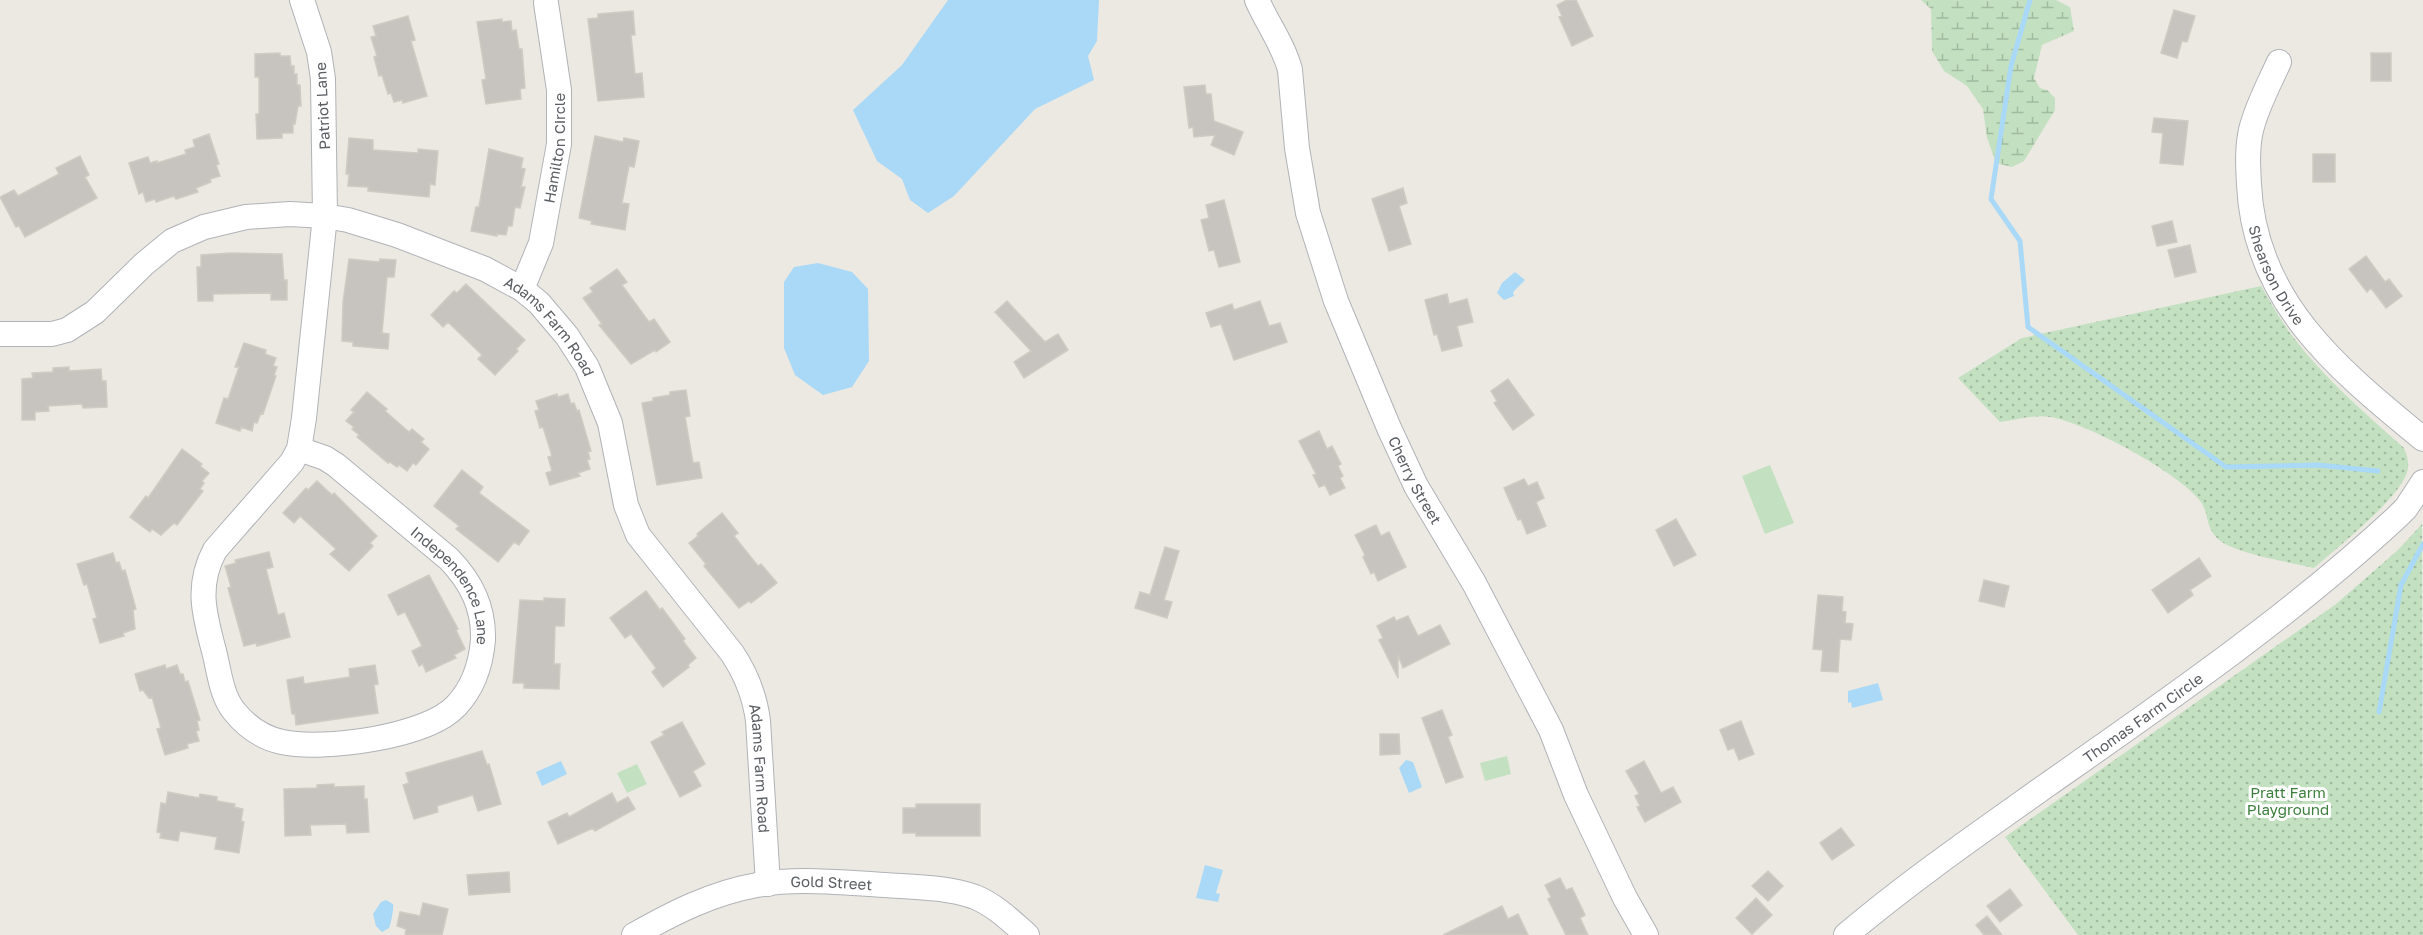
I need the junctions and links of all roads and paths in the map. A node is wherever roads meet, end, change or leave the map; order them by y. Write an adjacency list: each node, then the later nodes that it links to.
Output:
1 (302, 0): 5 (street, Patriot Lane)
2 (1257, 0): 14 (street, Cherry Street)
3 (546, 3): 6 (street, Hamilton Circle)
4 (2279, 62): 8 (street, Shearson Drive)
5 (324, 216): 6 (street, Adams Farm Road); 7 (street, Adams Farm Road); 9 (street, Independence Lane)
6 (522, 289): 11 (street, Adams Farm Road)
7 (0, 334)
8 (2423, 439)
9 (298, 449): 9 (street, Independence Lane)
10 (2423, 482): 15 (street, Thomas Farm Circle)
11 (768, 884): 12 (street, Gold Street); 13 (street, Gold Street)
12 (634, 935)
13 (1027, 935)
14 (1646, 935)
15 (1846, 935)

